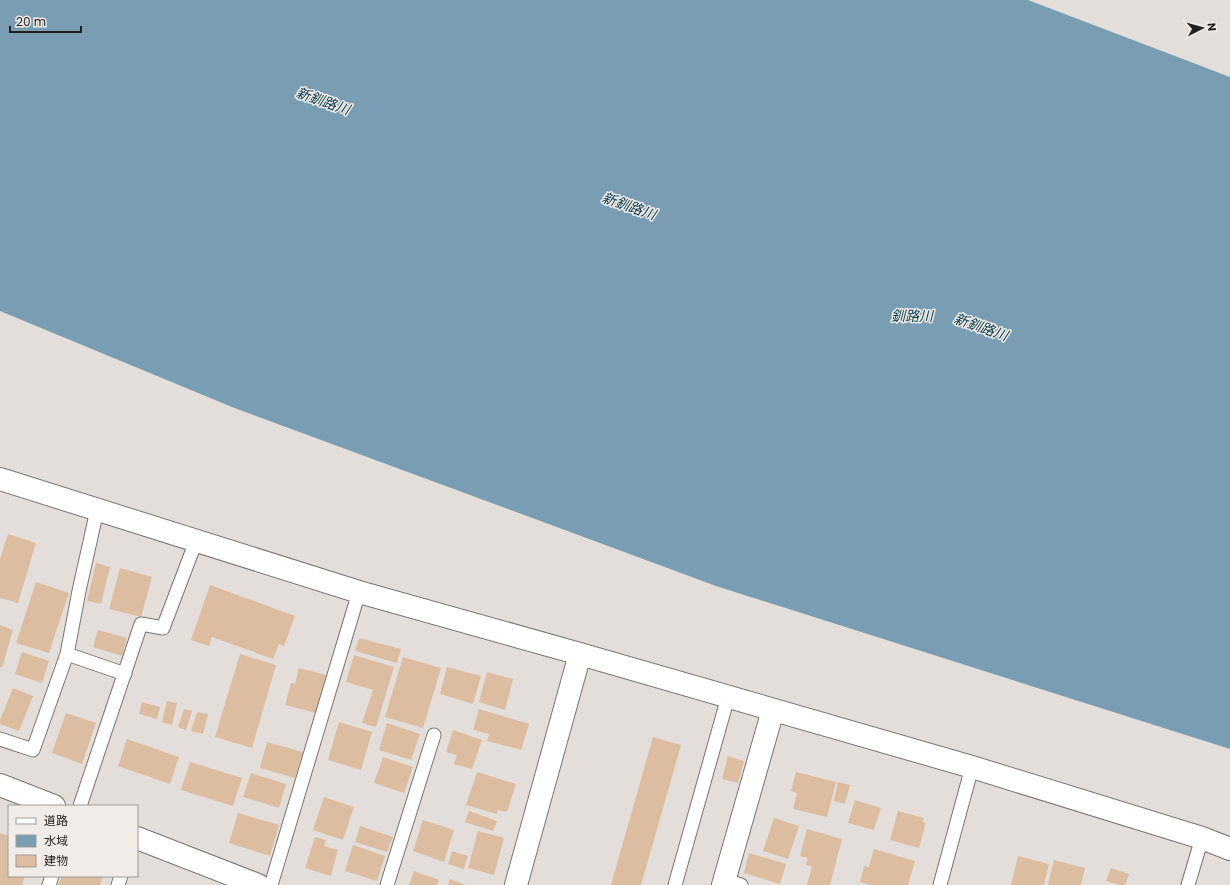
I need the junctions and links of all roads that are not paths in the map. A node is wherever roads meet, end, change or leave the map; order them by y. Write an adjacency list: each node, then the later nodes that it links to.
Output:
1 (0, 479): 2 (street)
2 (97, 510): 3 (street); 5 (lane)
3 (196, 541): 4 (street); 7 (lane)
4 (359, 592): 6 (street); 21 (lane)
5 (67, 654): 7 (lane); 11 (lane)
6 (580, 654): 8 (street); 23 (street)
7 (125, 674): 15 (lane)
8 (728, 697): 9 (street); 24 (lane)
9 (773, 710): 12 (street); 19 (street)
10 (434, 735): 22 (lane)
11 (0, 739)
12 (972, 767): 17 (street); 25 (lane)
13 (0, 785): 14 (street)
14 (51, 805)
15 (80, 805)
16 (138, 838): 20 (street)
17 (1202, 838): 18 (street); 26 (lane)
18 (1230, 849)
19 (729, 883)
20 (258, 885)
21 (271, 885)
22 (387, 885)
23 (516, 885)
24 (675, 885)
25 (940, 885)
26 (1188, 885)

